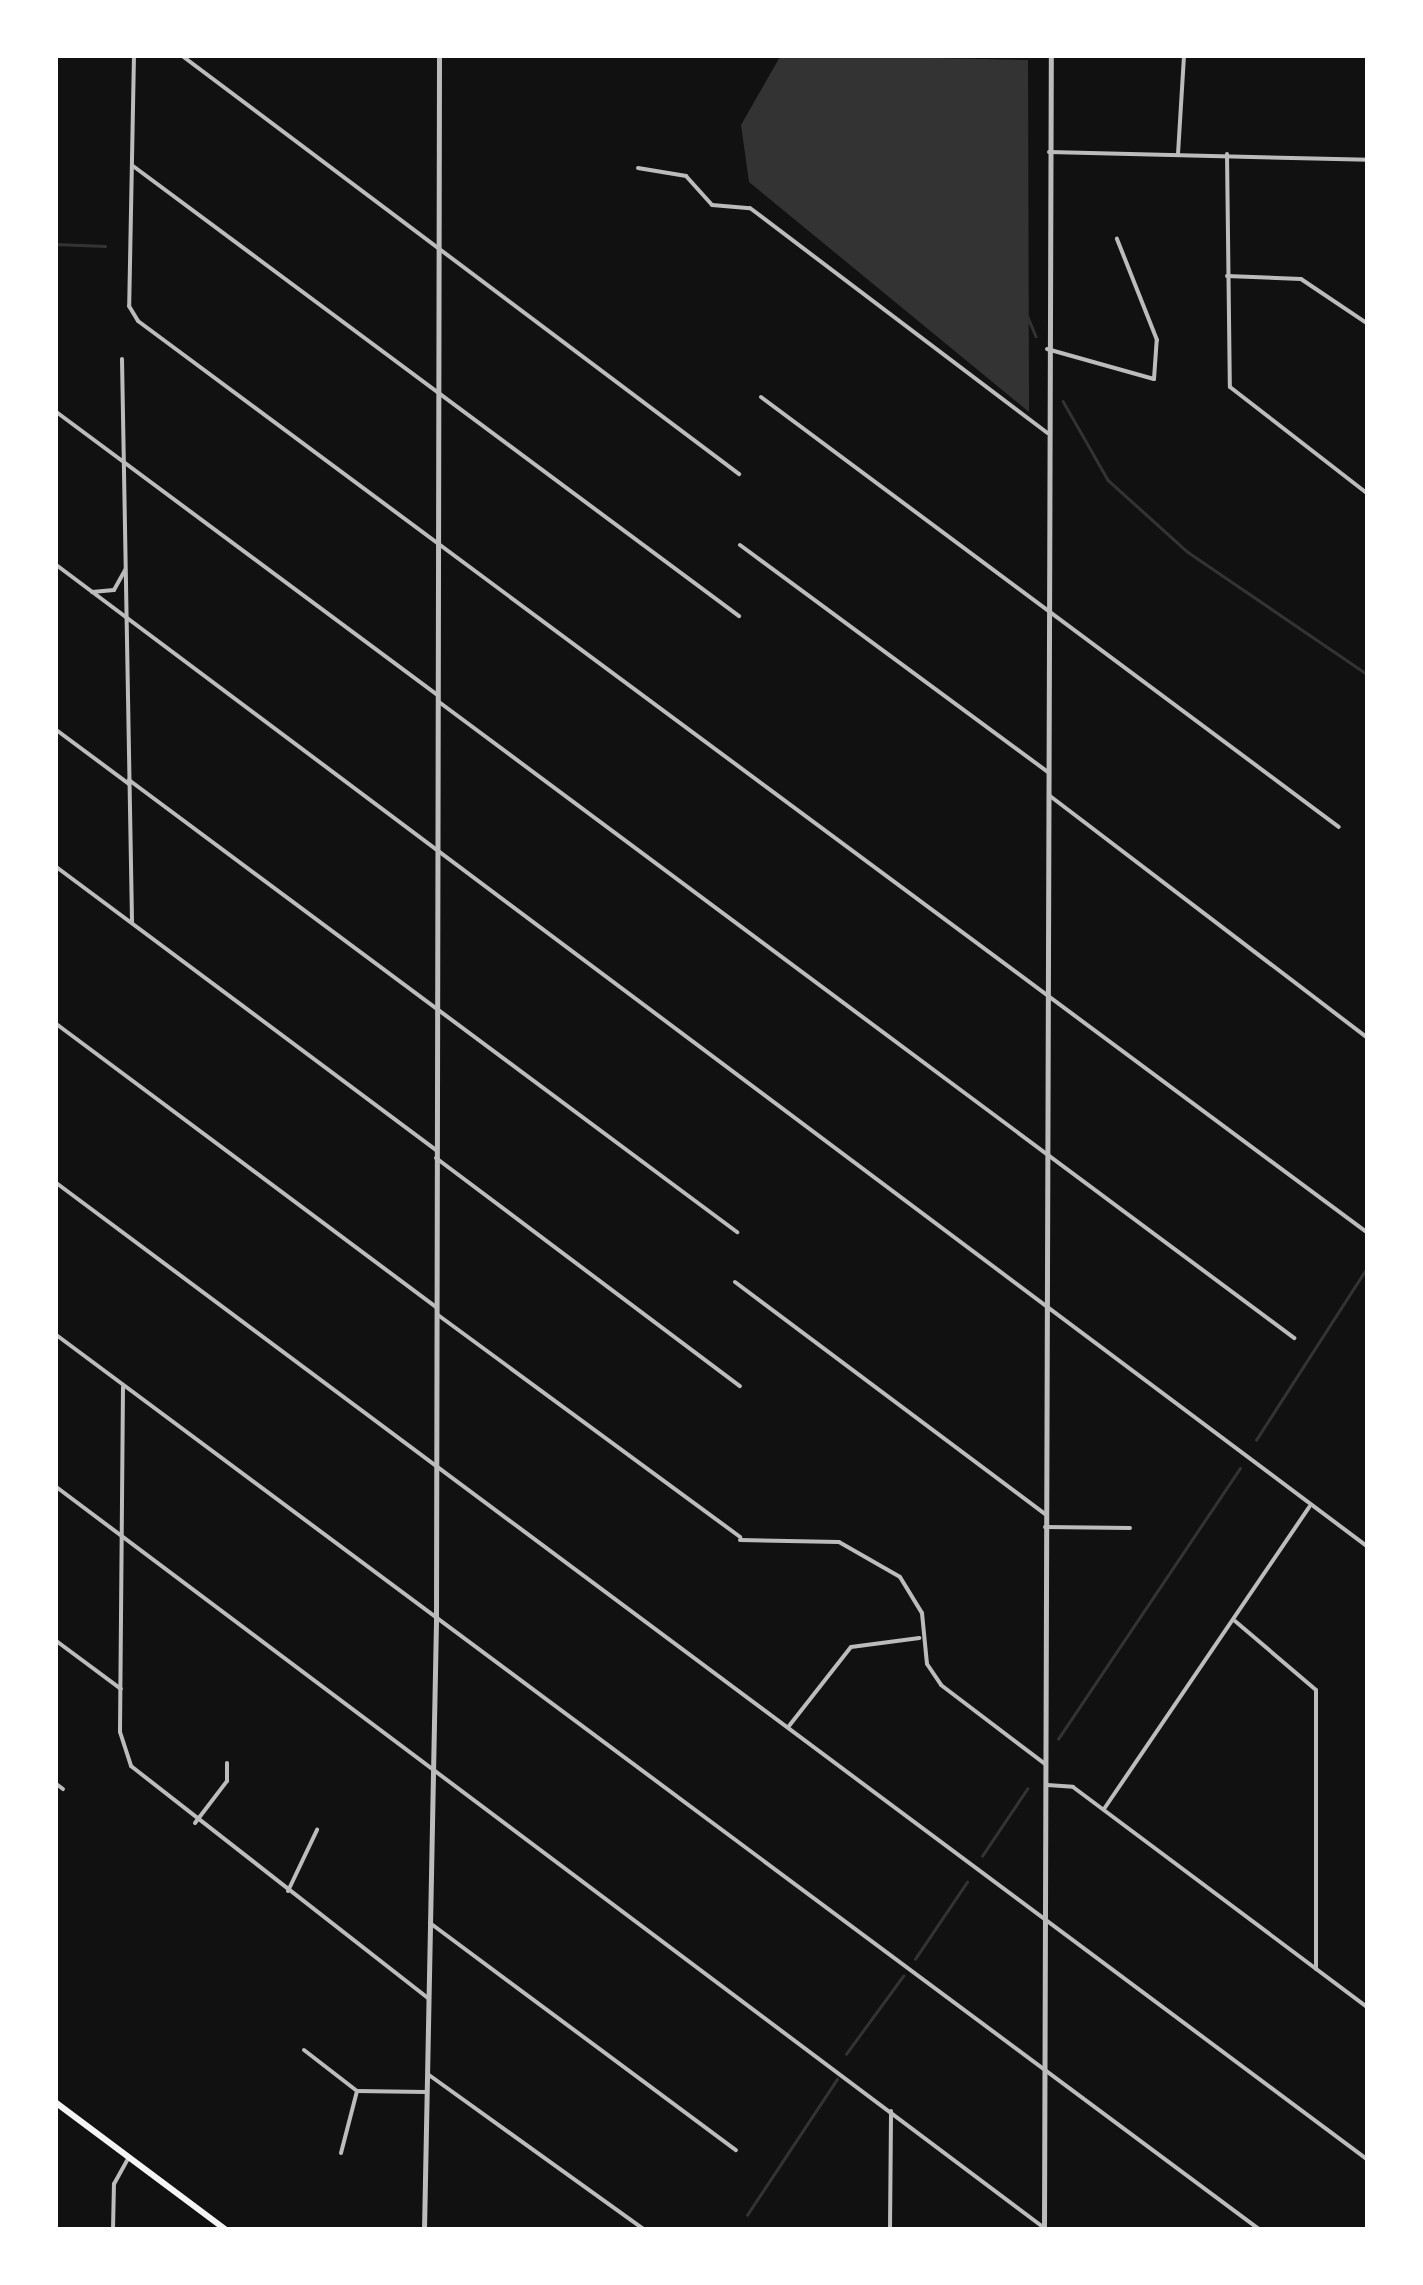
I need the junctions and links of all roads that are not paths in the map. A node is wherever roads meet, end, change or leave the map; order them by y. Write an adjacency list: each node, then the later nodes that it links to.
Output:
1 (134, 55): 10 (street)
2 (181, 55): 13 (street)
3 (439, 55): 13 (street)
4 (1050, 55): 6 (street)
5 (1184, 55): 7 (street)
6 (1049, 152): 7 (street); 16 (street)
7 (1178, 154): 8 (street)
8 (1227, 154): 9 (street); 14 (street)
9 (1368, 160)
10 (133, 166): 18 (street); 26 (street)
11 (638, 168): 21 (street)
12 (1117, 239): 16 (street)
13 (436, 247): 18 (street); 23 (street)
14 (1227, 276): 15 (street); 24 (street)
15 (1368, 324)
16 (1048, 350): 21 (street)
17 (122, 359): 22 (street)
18 (436, 396): 26 (street); 31 (street)
19 (761, 397): 30 (street)
20 (55, 411): 22 (street)
21 (1048, 433): 30 (street)
22 (126, 467): 28 (street); 33 (street)
23 (739, 474)
24 (1368, 494)
25 (740, 545): 35 (street)
26 (436, 548): 33 (street); 42 (street)
27 (55, 564): 29 (street)
28 (127, 566): 29 (street); 32 (street)
29 (92, 592): 32 (street)
30 (1049, 609): 35 (street); 38 (street)
31 (739, 616)
32 (128, 619): 36 (street); 39 (street)
33 (436, 696): 39 (street); 48 (street)
34 (55, 729): 36 (street)
35 (1049, 773): 37 (street)
36 (129, 782): 41 (street); 43 (street)
37 (1050, 796): 42 (street); 45 (street)
38 (1339, 828)
39 (436, 848): 43 (street); 53 (street)
40 (55, 866): 41 (street)
41 (132, 922): 46 (street)
42 (1048, 994): 48 (street); 50 (street)
43 (436, 1006): 46 (street); 51 (street)
44 (55, 1023): 54 (street)
45 (1368, 1038)
46 (436, 1150): 47 (street)
47 (436, 1158): 54 (street); 58 (street)
48 (1048, 1158): 53 (street); 56 (street)
49 (55, 1182): 59 (street)
50 (1365, 1231)
51 (737, 1232)
52 (736, 1282): 62 (street)
53 (1048, 1308): 61 (street); 62 (street)
54 (436, 1310): 59 (street); 69 (street)
55 (55, 1334): 57 (street)
56 (1294, 1338)
57 (123, 1385): 65 (street); 67 (street)
58 (740, 1386)
59 (436, 1466): 67 (street); 72 (street)
60 (55, 1486): 65 (street)
61 (1310, 1506): 66 (street); 68 (street)
62 (1045, 1514): 63 (street)
63 (1045, 1527): 64 (street); 74 (street)
64 (1130, 1528)
65 (118, 1532): 71 (street); 75 (street)
66 (1368, 1547)
67 (436, 1619): 75 (street); 89 (street)
68 (1235, 1621): 79 (street); 85 (street)
69 (921, 1638): 72 (street); 74 (street)
70 (55, 1640): 71 (street)
71 (121, 1689): 80 (street)
72 (789, 1726): 83 (street)
73 (226, 1762): 80 (street)
74 (1045, 1764): 77 (street)
75 (431, 1771): 84 (street); 94 (street)
76 (55, 1783): 78 (street)
77 (1045, 1785): 79 (street); 83 (street)
78 (63, 1789)
79 (1104, 1810): 85 (street)
80 (195, 1823): 82 (street)
81 (318, 1830): 82 (street)
82 (288, 1890): 86 (street)
83 (1045, 1916): 89 (street); 98 (street)
84 (429, 1922): 86 (street); 95 (street)
85 (1316, 1969): 87 (street)
86 (429, 1999): 90 (street)
87 (1368, 2008)
88 (304, 2050): 91 (street)
89 (1045, 2071): 99 (street); 105 (street)
90 (428, 2074): 92 (street); 103 (street)
91 (357, 2091): 92 (street); 96 (street)
92 (426, 2092): 102 (street)
93 (55, 2102): 97 (main road)
94 (891, 2111): 99 (street); 104 (street)
95 (736, 2150)
96 (342, 2154)
97 (129, 2157): 100 (street); 101 (main road)
98 (1368, 2160)
99 (1045, 2229)
100 (113, 2230)
101 (226, 2230)
102 (424, 2230)
103 (644, 2230)
104 (890, 2230)
105 (1260, 2230)

